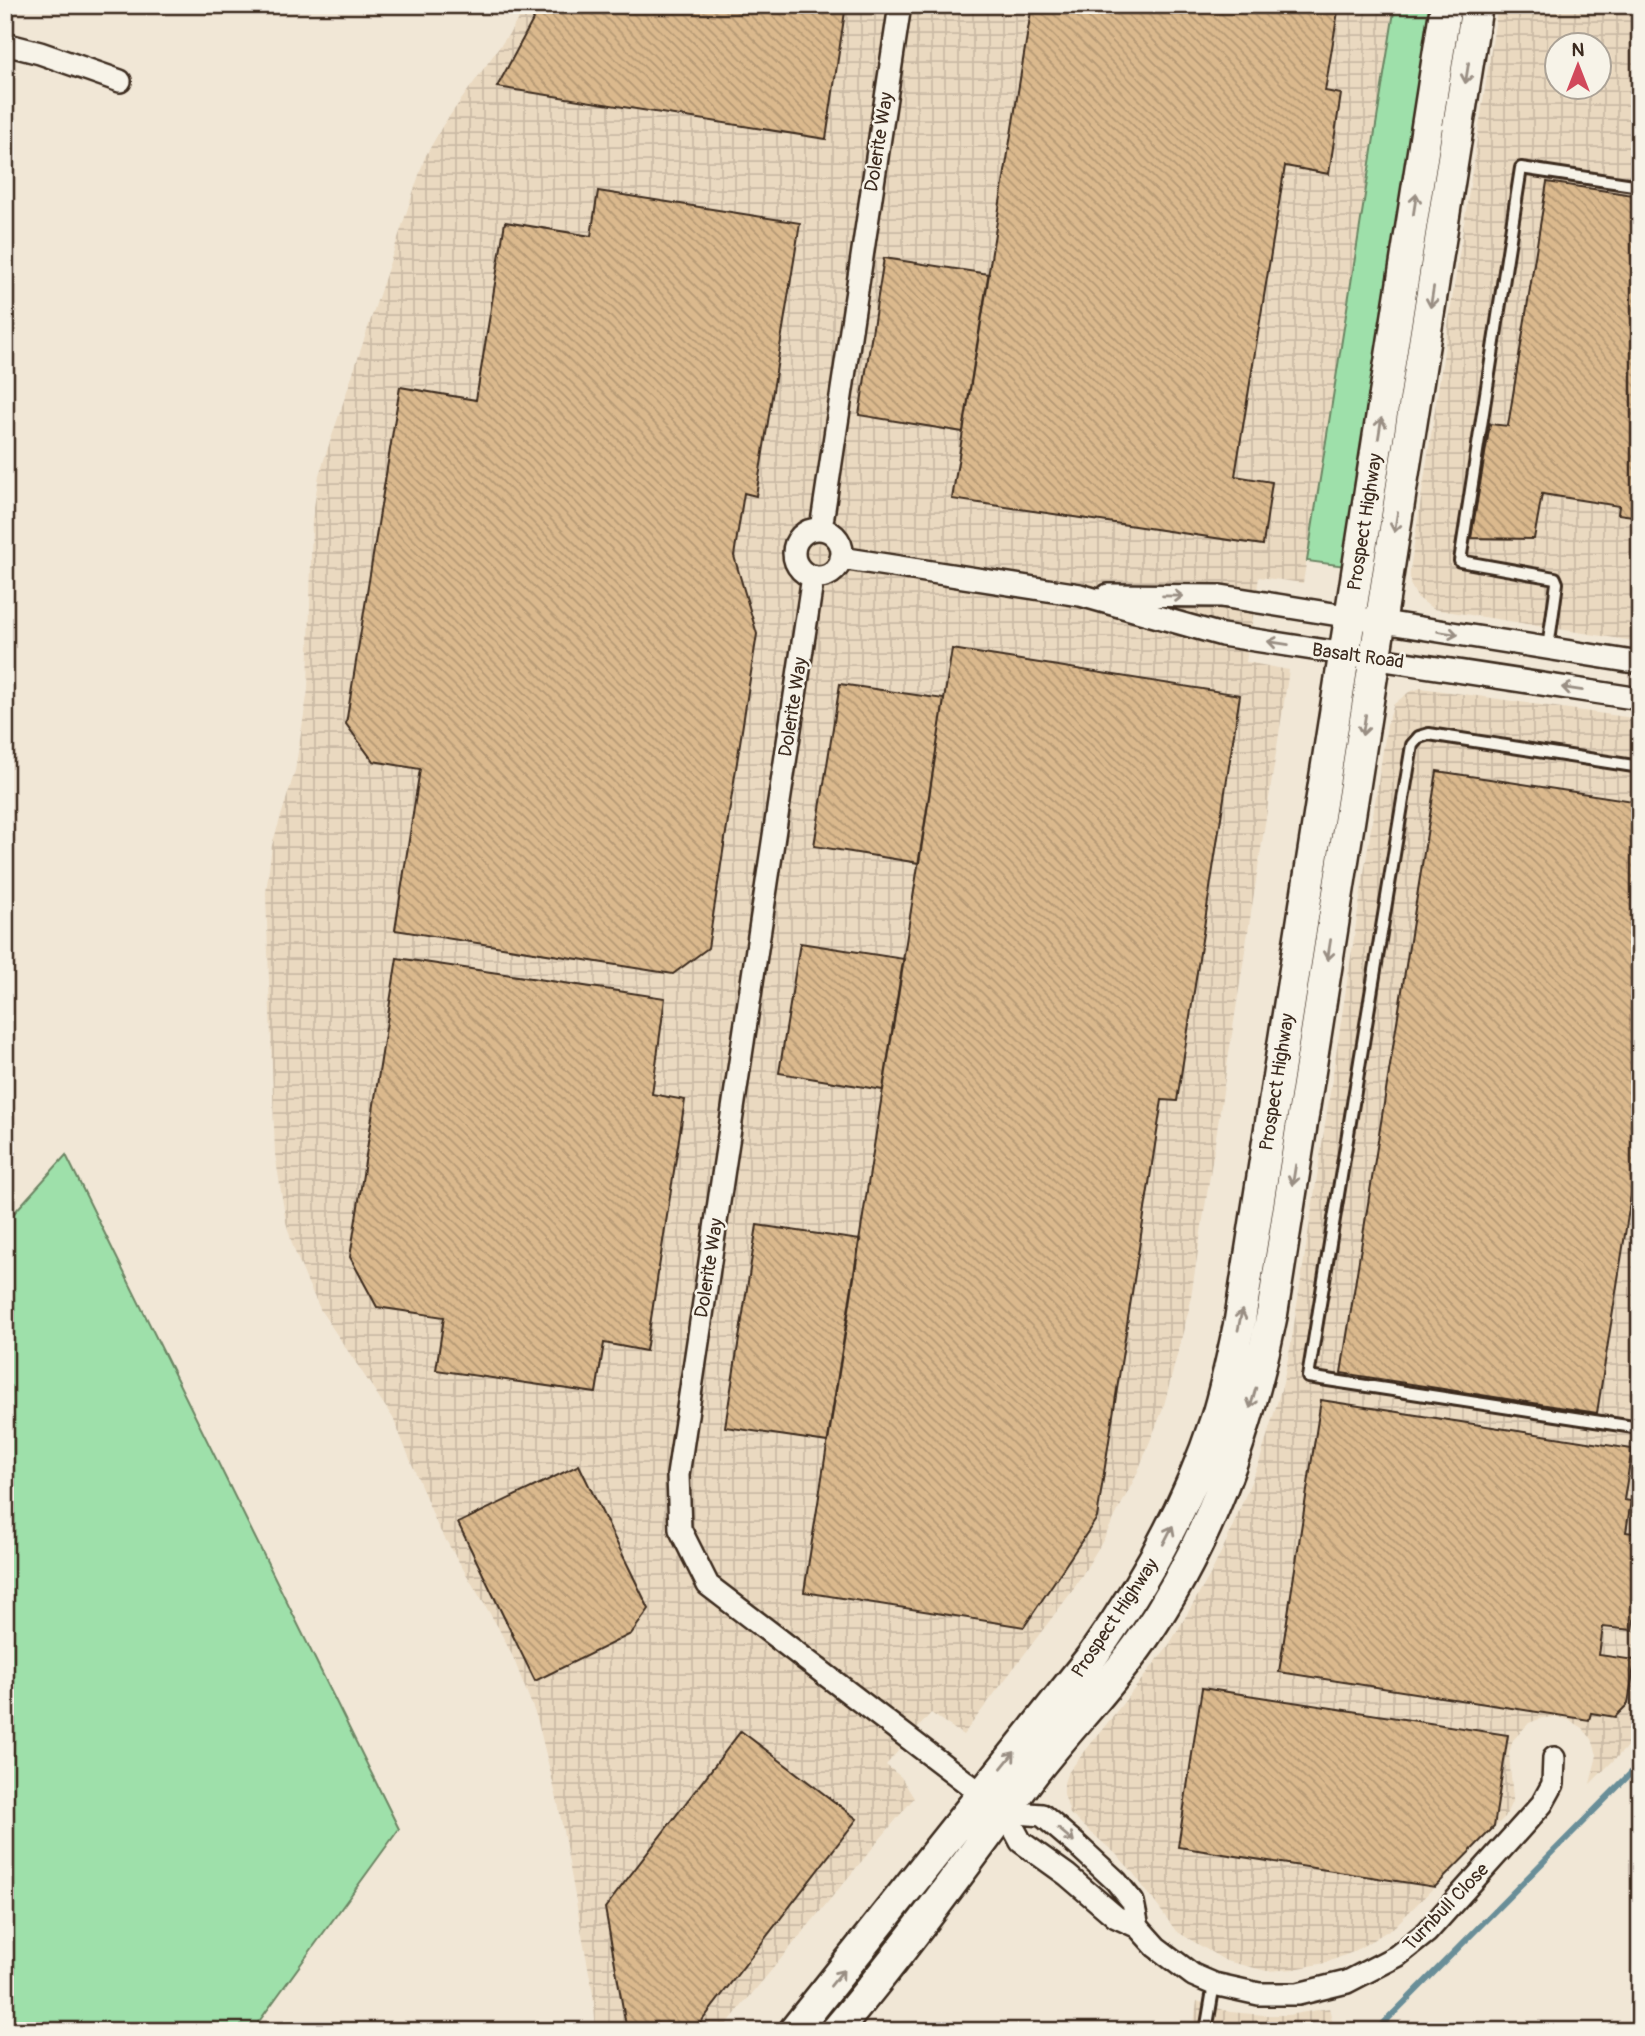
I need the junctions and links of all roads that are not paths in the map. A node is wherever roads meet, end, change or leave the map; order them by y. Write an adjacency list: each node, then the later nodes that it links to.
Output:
1 (900, 5): 7 (street, Dolerite Way)
2 (1446, 5): 11 (main road, Prospect Highway, one-way to 2)
3 (1477, 5): 12 (main road, Prospect Highway, one-way to 12)
4 (5, 44): 5 (street)
5 (120, 80)
6 (1640, 186): 13 (lane)
7 (821, 529): 8 (street); 9 (street)
8 (841, 558): 9 (street); 10 (street, Basalt Road)
9 (813, 576): 21 (street, Dolerite Way)
10 (1080, 595): 11 (street, Basalt Road, one-way to 11); 14 (street, Basalt Road, one-way to 10)
11 (1350, 617): 12 (street, Basalt Road); 14 (main road, Prospect Highway)
12 (1380, 622): 13 (street, Basalt Road, one-way to 13); 15 (main road, Prospect Highway)
13 (1548, 648): 16 (street, Basalt Road)
14 (1345, 654): 15 (street, Basalt Road); 21 (main road, Prospect Highway, one-way to 14)
15 (1374, 658): 17 (street, Basalt Road, one-way to 15); 22 (main road, Prospect Highway, one-way to 22)
16 (1640, 663)
17 (1640, 699)
18 (1640, 767): 19 (lane)
19 (1640, 1428)
20 (1554, 1758): 24 (street, Turnbull Close)
21 (981, 1794): 22 (street, Dolerite Way); 25 (main road, Prospect Highway, one-way to 21)
22 (1005, 1812): 23 (street, Turnbull Close); 23 (street, Turnbull Close, one-way to 23); 26 (main road, Prospect Highway)
23 (1138, 1927): 24 (street, Turnbull Close)
24 (1214, 1984): 27 (lane)
25 (794, 2031)
26 (836, 2031)
27 (1206, 2031)

